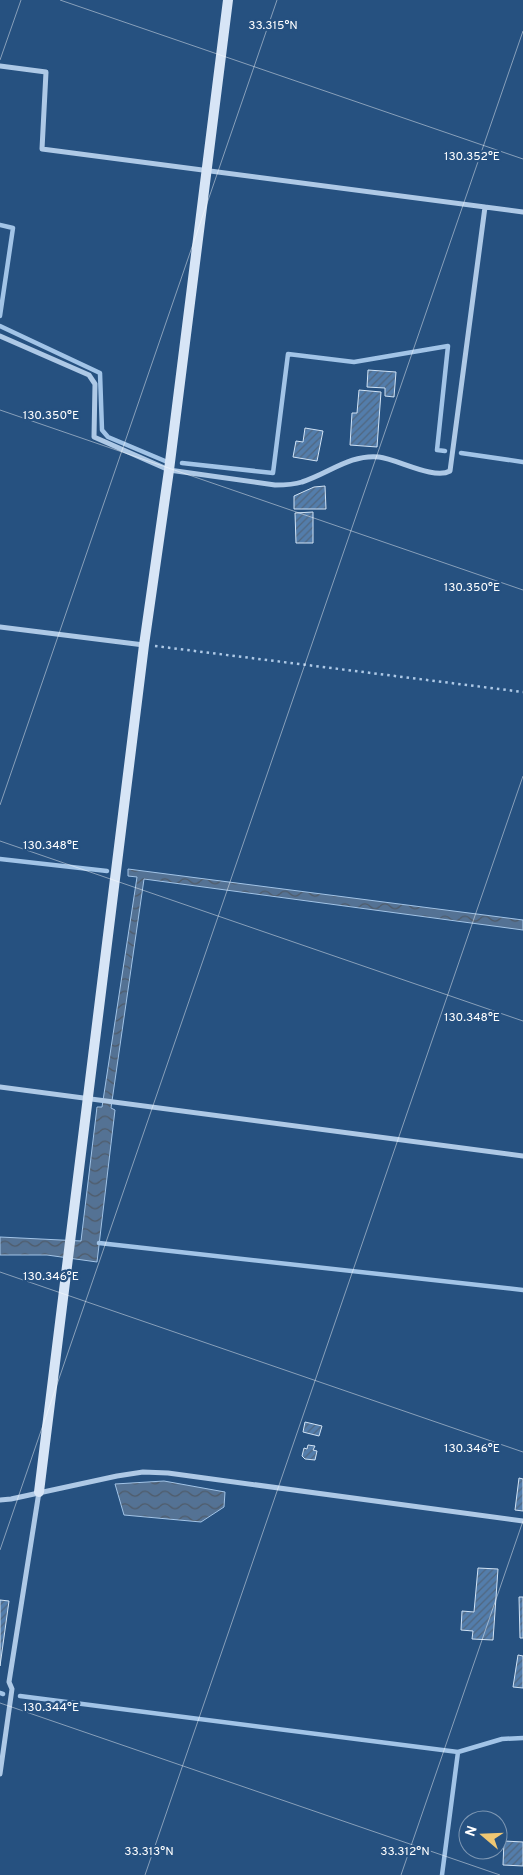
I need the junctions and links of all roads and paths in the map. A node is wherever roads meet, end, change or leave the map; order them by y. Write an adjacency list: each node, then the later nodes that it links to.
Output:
1 (228, 0): 3 (street)
2 (0, 66): 3 (street)
3 (207, 172): 4 (street); 7 (street)
4 (485, 207): 5 (street); 7 (street)
5 (523, 212)
6 (0, 336): 7 (street)
7 (169, 470): 9 (street)
8 (0, 627): 9 (street)
9 (144, 645): 10 (path); 12 (street)
10 (523, 692)
11 (0, 1087): 12 (street)
12 (88, 1098): 13 (street); 14 (street)
13 (523, 1156)
14 (39, 1492): 15 (street); 16 (street); 17 (street)
15 (0, 1500)
16 (523, 1521)
17 (0, 1774)

